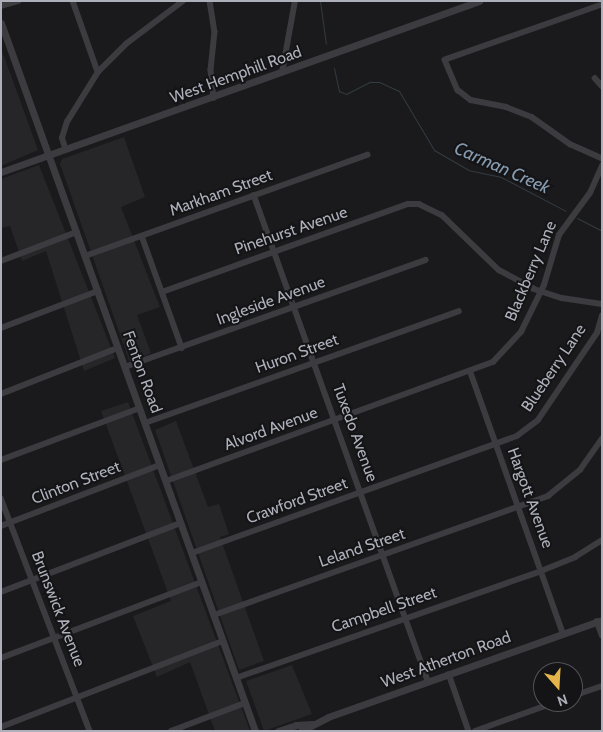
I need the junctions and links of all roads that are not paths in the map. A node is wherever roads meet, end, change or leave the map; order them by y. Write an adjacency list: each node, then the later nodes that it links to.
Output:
1 (18, 1): 8 (street)
2 (73, 1): 10 (street)
3 (183, 1): 10 (street)
4 (210, 1): 14 (street)
5 (295, 1): 11 (street)
6 (480, 1): 11 (street, West Hemphill Road)
7 (602, 5): 18 (street)
8 (1, 6)
9 (1, 23): 16 (street, Fenton Road)
10 (98, 72): 15 (street)
11 (282, 73): 14 (street, West Hemphill Road)
12 (595, 78): 13 (street)
13 (602, 86)
14 (214, 98): 15 (street, West Hemphill Road)
15 (65, 148): 16 (street, West Hemphill Road)
16 (49, 154): 20 (street, West Hemphill Road); 22 (street, Fenton Road)
17 (367, 155): 21 (street, Markham Street)
18 (602, 158)
19 (602, 166): 30 (street, Blackberry Lane)
20 (1, 172)
21 (254, 195): 23 (street, Markham Street); 24 (street, Tuxedo Avenue)
22 (77, 232): 25 (street, Fenton Road); 27 (street)
23 (142, 236): 25 (street, Markham Street); 29 (street)
24 (275, 251): 29 (street, Pinehurst Avenue); 30 (street, Pinehurst Avenue); 32 (street, Tuxedo Avenue)
25 (86, 256): 28 (street, Fenton Road)
26 (425, 260): 32 (street, Ingleside Avenue)
27 (1, 261)
28 (98, 291): 35 (street); 36 (street, Fenton Road)
29 (162, 292): 37 (street)
30 (540, 292): 31 (street); 40 (street, Blackberry Lane)
31 (602, 304)
32 (295, 307): 37 (street, Ingleside Avenue); 38 (street, Tuxedo Avenue)
33 (458, 312): 38 (street, Huron Street)
34 (602, 316): 46 (street, Blueberry Lane)
35 (1, 328)
36 (118, 348): 39 (street, Fenton Road); 41 (street)
37 (182, 348): 39 (street, Ingleside Avenue)
38 (315, 363): 43 (street, Tuxedo Avenue); 44 (street, Huron Street)
39 (125, 367): 42 (street, Fenton Road)
40 (471, 373): 43 (street, Alvord Avenue); 46 (street, Hargott Avenue)
41 (1, 394)
42 (140, 408): 44 (street, Fenton Road); 47 (street)
43 (336, 421): 49 (street, Alvord Avenue); 50 (street, Tuxedo Avenue)
44 (145, 423): 48 (street, Fenton Road)
45 (602, 439): 52 (street, Leland Street)
46 (496, 445): 50 (street, Crawford Street); 52 (street, Hargott Avenue)
47 (1, 460)
48 (160, 465): 49 (street, Fenton Road); 54 (street, Clinton Street)
49 (166, 481): 53 (street, Fenton Road)
50 (362, 492): 57 (street, Crawford Street); 58 (street, Tuxedo Avenue)
51 (1, 498): 54 (street, Brunswick Avenue)
52 (519, 507): 58 (street, Leland Street); 59 (street, Hargott Avenue)
53 (181, 522): 57 (street, Fenton Road); 60 (street)
54 (11, 523): 55 (street, Clinton Street); 60 (street, Brunswick Avenue)
55 (1, 526)
56 (602, 540): 59 (street, Campbell Street)
57 (192, 553): 61 (street, Fenton Road)
58 (384, 555): 63 (street, Leland Street); 64 (street, Tuxedo Avenue)
59 (541, 571): 64 (street, Campbell Street); 66 (street, Hargott Avenue)
60 (32, 580): 62 (street); 68 (street, Brunswick Avenue)
61 (202, 582): 63 (street, Fenton Road); 68 (street)
62 (1, 592)
63 (214, 615): 69 (street, Fenton Road)
64 (406, 618): 72 (street, Campbell Street); 73 (street, Tuxedo Avenue)
65 (599, 620): 66 (street, West Atherton Road); 67 (street)
66 (563, 633): 71 (street, West Atherton Road)
67 (602, 635)
68 (55, 638): 70 (street); 76 (street, Brunswick Avenue)
69 (223, 641): 72 (street, Fenton Road); 76 (street)
70 (1, 658)
71 (449, 674): 73 (street, West Atherton Road); 86 (street)
72 (236, 678): 77 (street, Fenton Road)
73 (428, 681): 79 (street, West Atherton Road)
74 (602, 686): 75 (street)
75 (583, 693)
76 (78, 698): 80 (street); 81 (street, Brunswick Avenue)
77 (245, 703): 82 (street); 83 (street, Fenton Road)
78 (533, 710): 87 (street)
79 (312, 724): 84 (street); 85 (street, West Atherton Road)
80 (1, 727)
81 (90, 731)
82 (171, 731)
83 (255, 731)
84 (278, 731)
85 (301, 731)
86 (470, 731)
87 (475, 731)

